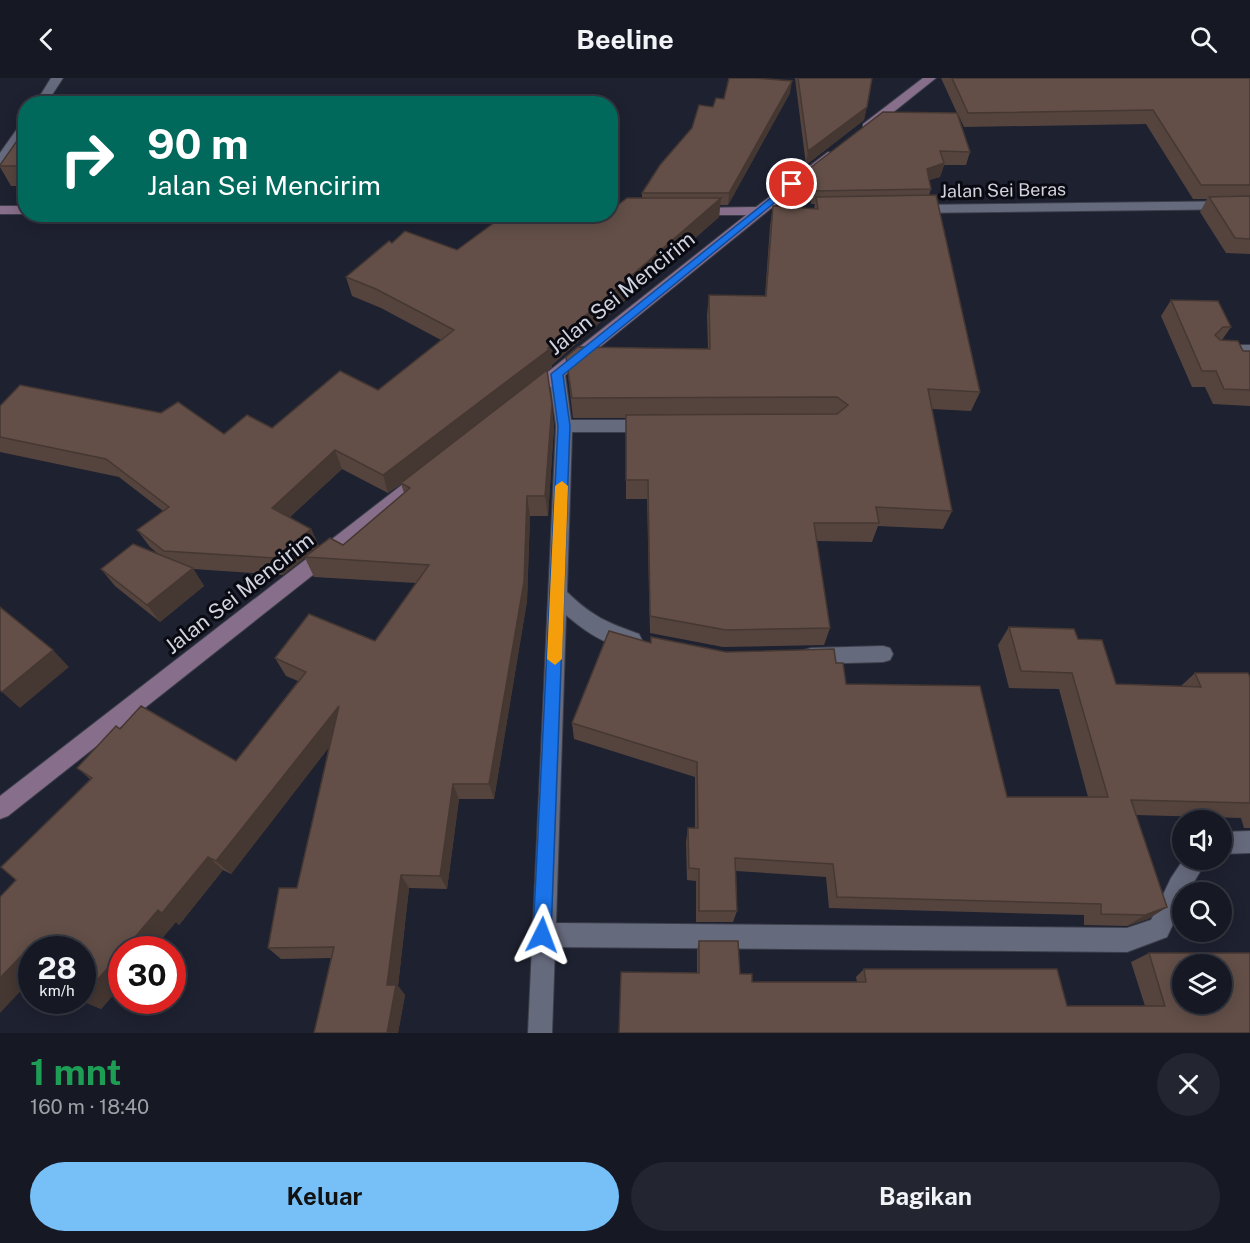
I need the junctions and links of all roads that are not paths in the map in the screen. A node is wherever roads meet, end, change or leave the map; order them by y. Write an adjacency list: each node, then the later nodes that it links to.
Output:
1 (57, 78): 3 (street)
2 (930, 78): 4 (street)
3 (45, 96)
4 (857, 134)
5 (18, 136): 7 (street)
6 (839, 148): 13 (street, Jalan Sei Mencirim)
7 (0, 162)
8 (1250, 205): 9 (street, Jalan Sei Beras)
9 (898, 209)
10 (0, 210): 11 (street)
11 (18, 210)
12 (678, 211): 13 (street)
13 (757, 211): 14 (street); 17 (street, Jalan Sei Mencirim)
14 (781, 211)
15 (1214, 350): 16 (street)
16 (1250, 350)
17 (557, 374): 18 (street, Jalan Sei Mencirim); 19 (street)
18 (519, 403)
19 (564, 426): 20 (street); 22 (street)
20 (669, 426)
21 (434, 470): 26 (street, Jalan Sei Mencirim)
22 (558, 596): 23 (street); 30 (street)
23 (654, 644)
24 (883, 654): 25 (street)
25 (792, 657)
26 (0, 809)
27 (1250, 842): 28 (street)
28 (1232, 843)
29 (1189, 870): 30 (street)
30 (542, 935): 31 (street)
31 (540, 1033)

